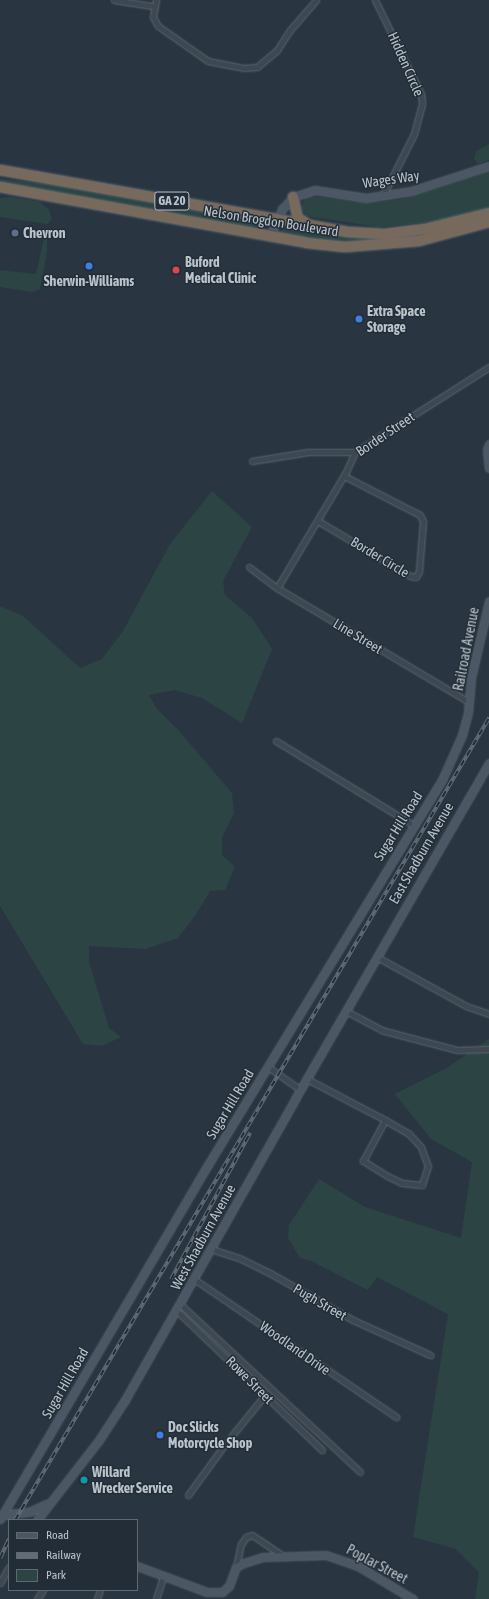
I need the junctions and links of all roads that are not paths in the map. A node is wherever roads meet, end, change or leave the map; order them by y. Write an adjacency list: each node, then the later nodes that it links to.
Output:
1 (114, 0): 5 (street)
2 (156, 0): 5 (street)
3 (316, 0): 5 (street)
4 (375, 0): 11 (street, Hidden Circle)
5 (153, 6)
6 (489, 166): 11 (street, Wages Way)
7 (0, 170): 14 (highway, Nelson Brogdon Boulevard / GA 20)
8 (0, 187): 9 (highway, Nelson Brogdon Boulevard / GA 20)
9 (20, 191): 10 (highway); 17 (highway, Nelson Brogdon Boulevard / GA 20)
10 (0, 195)
11 (384, 195): 12 (street, Wages Way)
12 (293, 197): 14 (street); 16 (highway)
13 (489, 213): 16 (highway, Nelson Brogdon Boulevard / GA 20)
14 (277, 221): 16 (highway, Nelson Brogdon Boulevard / GA 20); 17 (street)
15 (489, 222): 17 (highway, Nelson Brogdon Boulevard / GA 20)
16 (313, 227)
17 (270, 236)
18 (489, 367): 20 (street, Border Street)
19 (489, 444): 22 (street)
20 (355, 452): 21 (street); 23 (street, Border Street)
21 (252, 460)
22 (489, 468)
23 (344, 476): 24 (street, Border Street); 24 (street, Border Circle)
24 (318, 521): 26 (street, Border Street)
25 (249, 567): 26 (street, Line Street)
26 (277, 588): 28 (street, Line Street)
27 (489, 601): 28 (street, Railroad Avenue)
28 (469, 702): 31 (street, Sugar Hill Road)
29 (276, 741): 31 (street)
30 (489, 763): 32 (street, East Shadburn Avenue)
31 (413, 825): 36 (street, Sugar Hill Road)
32 (377, 957): 33 (street, West Shadburn Avenue); 34 (street)
33 (346, 1011): 35 (street); 37 (street, West Shadburn Avenue)
34 (489, 1014)
35 (489, 1049)
36 (268, 1067): 38 (street); 50 (street, Sugar Hill Road)
37 (307, 1079): 38 (street, West Shadburn Avenue); 39 (street)
38 (300, 1089): 40 (street, West Shadburn Avenue)
39 (386, 1120): 39 (street)
40 (211, 1249): 41 (street, West Shadburn Avenue); 43 (street, Pugh Street)
41 (194, 1279): 42 (street, West Shadburn Avenue); 45 (street, Woodland Drive)
42 (179, 1307): 44 (street, Rowe Street); 47 (street); 49 (street, West Shadburn Avenue)
43 (430, 1355)
44 (264, 1396): 46 (street, Rowe Street); 48 (street)
45 (396, 1417)
46 (322, 1450)
47 (360, 1472)
48 (188, 1495)
49 (52, 1499): 50 (street); 51 (street, West Shadburn Avenue)
50 (1, 1517)
51 (39, 1519)
52 (283, 1556): 54 (street, Poplar Street); 54 (street); 59 (street, Poplar Street)
53 (138, 1566): 56 (street)
54 (236, 1567): 56 (street)
55 (8, 1569): 57 (street)
56 (163, 1577): 58 (street)
57 (0, 1583)
58 (156, 1599)
59 (413, 1599)

